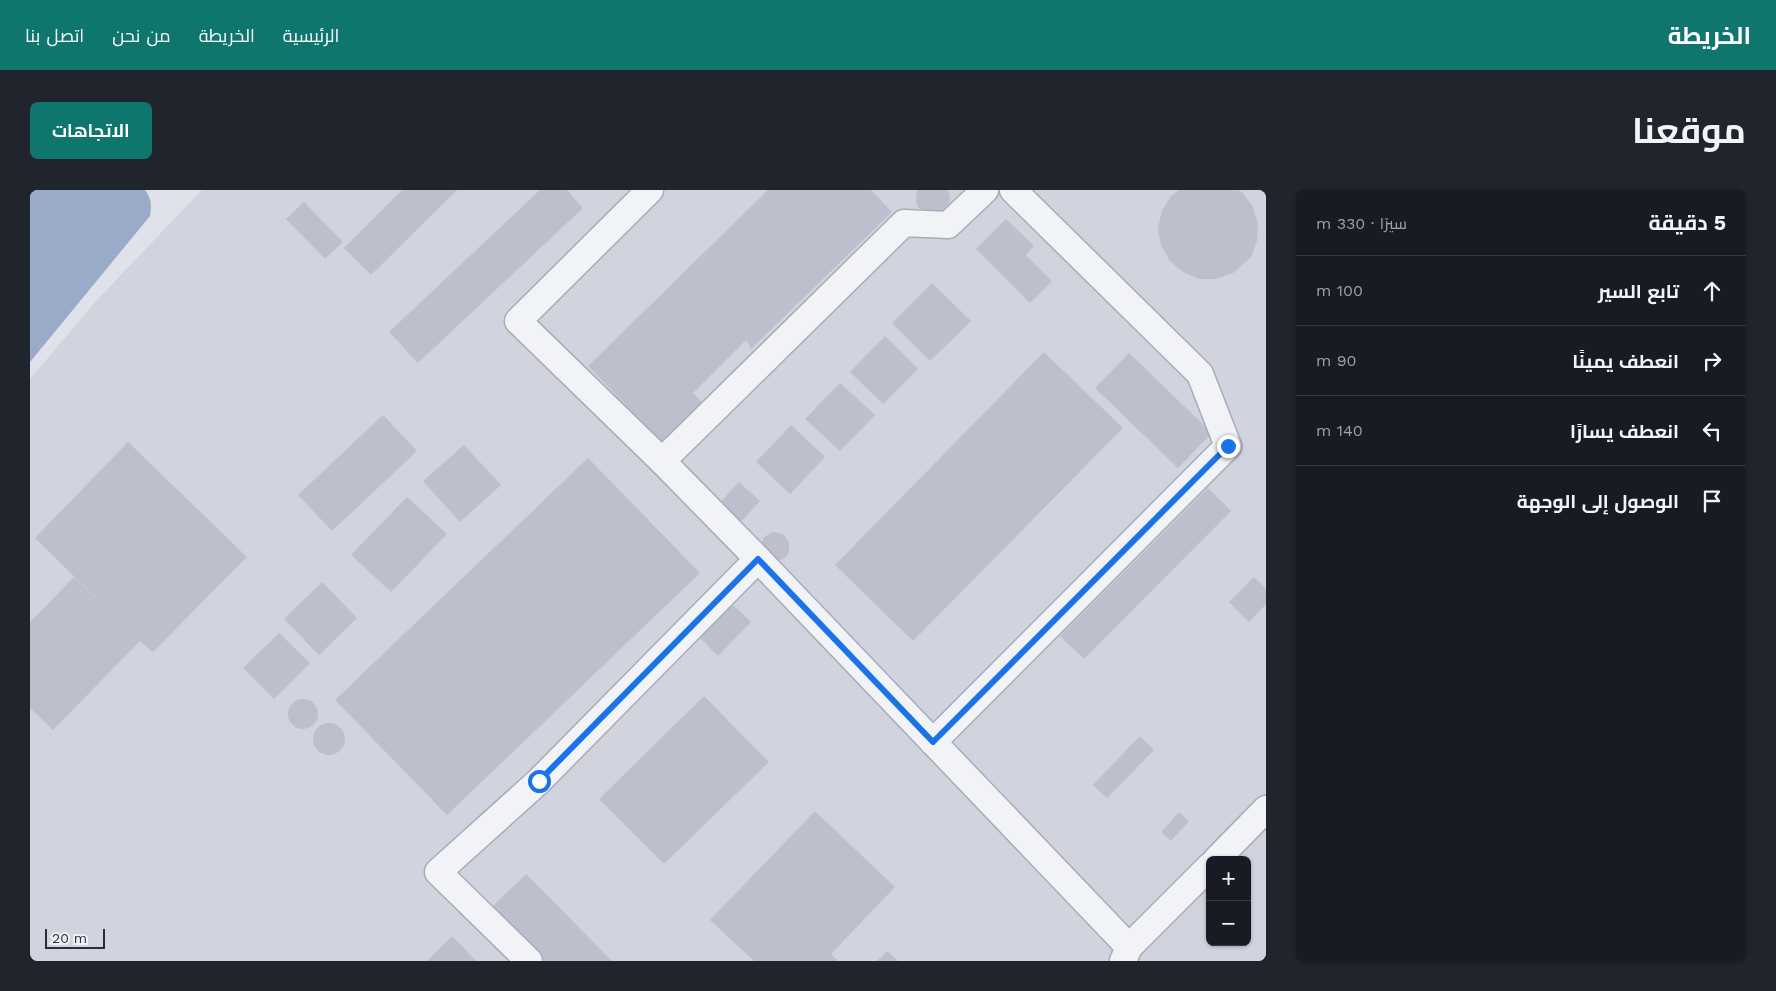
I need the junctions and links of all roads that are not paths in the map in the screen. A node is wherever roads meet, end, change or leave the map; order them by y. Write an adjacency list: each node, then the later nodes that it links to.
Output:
1 (650, 190): 4 (lane)
2 (985, 190): 4 (lane)
3 (1013, 190): 6 (lane)
4 (662, 461): 5 (lane)
5 (758, 559): 6 (lane); 11 (lane)
6 (933, 742): 10 (lane)
7 (1266, 809): 8 (lane)
8 (1220, 856)
9 (1206, 870): 10 (lane)
10 (1126, 954)
11 (528, 961)

